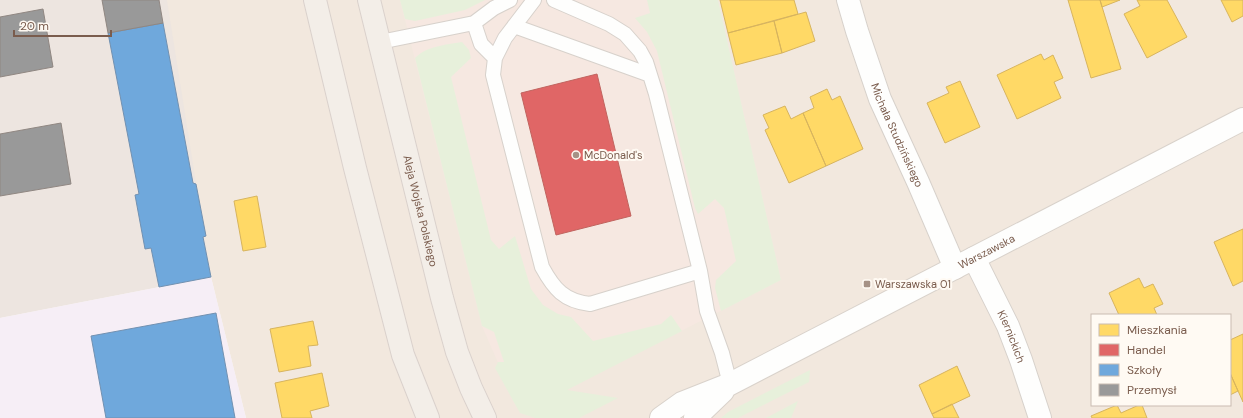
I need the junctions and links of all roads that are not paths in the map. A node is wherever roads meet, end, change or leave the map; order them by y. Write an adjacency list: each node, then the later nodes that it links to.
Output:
1 (315, 0): 17 (main road)
2 (369, 0): 9 (main road, Aleja Wojska Polskiego)
3 (510, 0): 7 (lane)
4 (534, 0): 8 (lane)
5 (554, 0): 11 (lane)
6 (848, 0): 14 (main road, Michała Studzińskiego)
7 (474, 23): 9 (lane); 10 (lane)
8 (514, 26): 10 (lane); 11 (lane)
9 (380, 42): 18 (main road, Aleja Wojska Polskiego)
10 (495, 58): 15 (lane)
11 (650, 75): 15 (lane)
12 (1243, 120): 13 (main road, Warszawska)
13 (974, 258): 14 (main road, Warszawska); 21 (main road, Kiernickich)
14 (954, 268): 16 (main road, Warszawska)
15 (700, 271): 16 (lane)
16 (730, 384): 19 (main road, Warszawska); 20 (main road, Warszawska)
17 (428, 418)
18 (485, 418)
19 (661, 418)
20 (695, 418)
21 (1040, 418)

